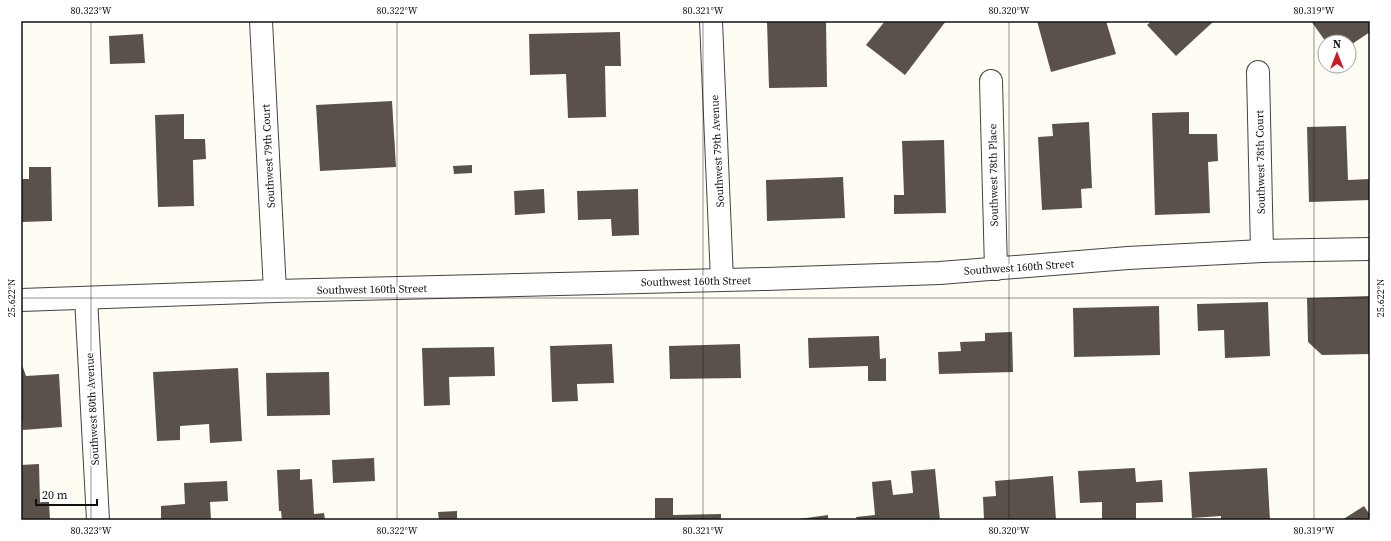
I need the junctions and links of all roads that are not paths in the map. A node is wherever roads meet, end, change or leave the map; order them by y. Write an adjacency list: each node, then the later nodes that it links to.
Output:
1 (261, 21): 9 (street, Southwest 79th Court)
2 (711, 21): 8 (street, Southwest 79th Avenue)
3 (1258, 72): 6 (street, Southwest 78th Court)
4 (990, 81): 7 (street, Southwest 78th Place)
5 (1370, 249): 6 (street, Southwest 160th Street)
6 (1262, 251): 7 (street, Southwest 160th Street)
7 (996, 269): 8 (street, Southwest 160th Street)
8 (722, 280): 9 (street, Southwest 160th Street)
9 (275, 291): 10 (street, Southwest 160th Street)
10 (86, 298): 11 (street, Southwest 160th Street); 12 (street, Southwest 80th Avenue)
11 (21, 300)
12 (98, 520)

